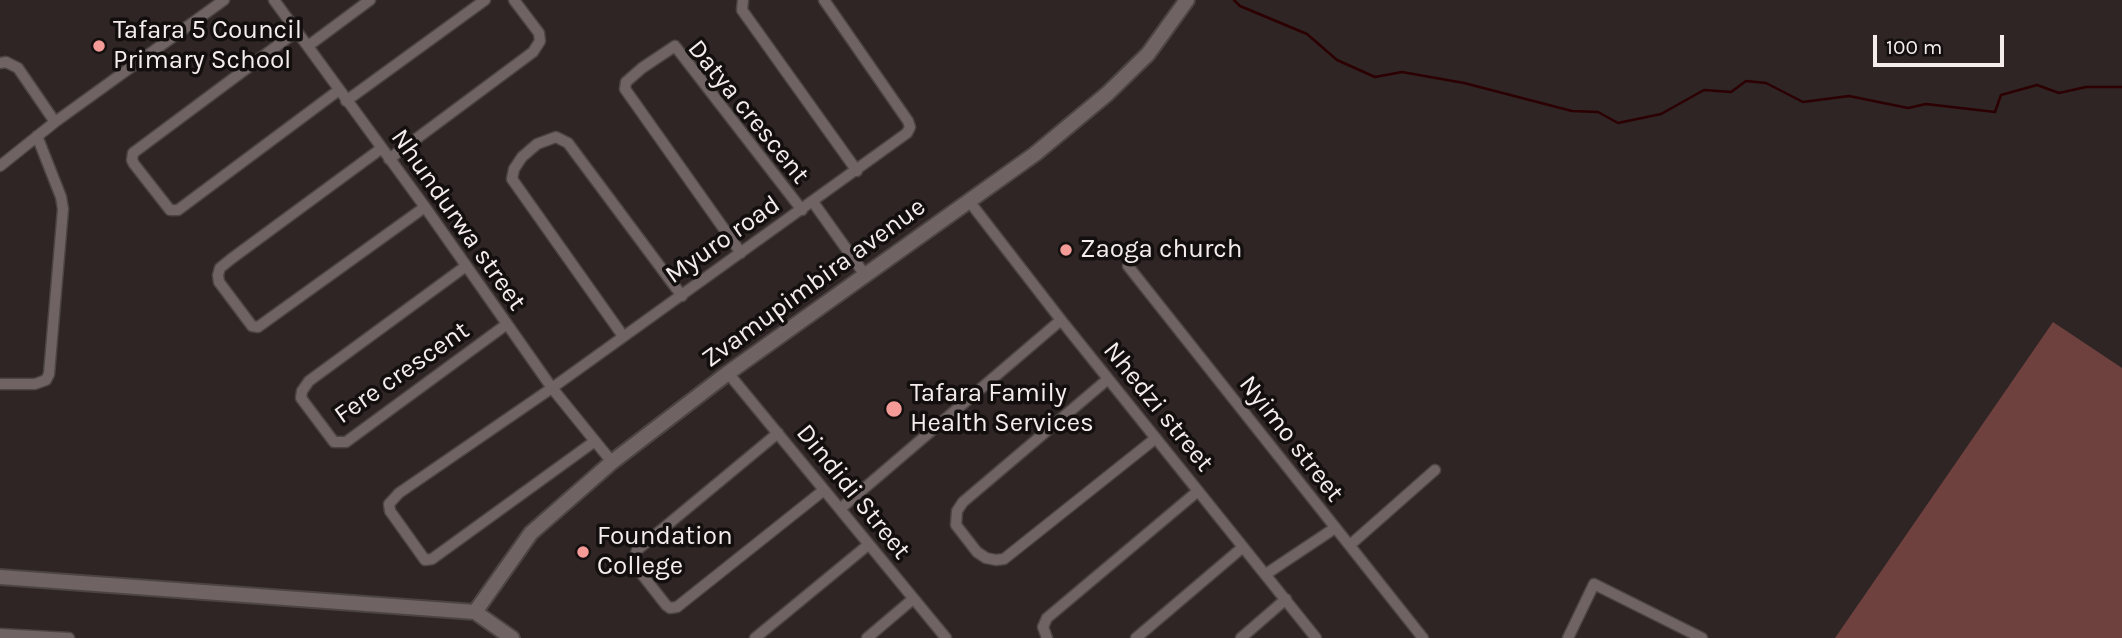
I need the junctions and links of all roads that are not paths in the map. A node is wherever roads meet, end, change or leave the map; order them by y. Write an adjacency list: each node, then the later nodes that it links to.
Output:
1 (224, 0): 14 (street)
2 (274, 0): 9 (street, Nhundurwa street)
3 (370, 0): 10 (street)
4 (485, 0): 13 (street)
5 (514, 0): 17 (street)
6 (743, 0): 19 (street)
7 (824, 0): 19 (street, Myuro road)
8 (1187, 0): 20 (street, Zvamupimbira avenue)
9 (297, 31): 10 (street, Nhundurwa street); 12 (street)
10 (308, 46): 12 (street, Nhundurwa street)
11 (0, 63): 14 (street)
12 (339, 90): 13 (street, Nhundurwa street)
13 (346, 101): 16 (street, Nhundurwa street)
14 (55, 122): 15 (street)
15 (37, 136): 18 (street); 34 (street)
16 (382, 148): 17 (street, Nhundurwa street); 22 (street)
17 (389, 159): 22 (street, Nhundurwa street)
18 (0, 166)
19 (857, 171): 21 (street, Myuro road)
20 (969, 201): 27 (street, Zvamupimbira avenue); 29 (street, Nhedzi street)
21 (813, 202): 23 (street, Myuro road); 27 (street)
22 (425, 207): 25 (street, Nhundurwa street)
23 (802, 210): 24 (street, Myuro road); 24 (street, Datya crescent)
24 (741, 253): 28 (street, Myuro road)
25 (466, 266): 30 (street, Nhundurwa street); 30 (street, Fere crescent)
26 (1128, 266): 44 (street, Nyimo street)
27 (865, 275): 32 (street, Zvamupimbira avenue)
28 (681, 296): 31 (street, Myuro road); 31 (street)
29 (1061, 320): 33 (street, Nhedzi street); 43 (street)
30 (507, 324): 35 (street, Nhundurwa street)
31 (623, 337): 35 (street, Myuro road)
32 (728, 373): 36 (street, Dindidi Street); 39 (street, Zvamupimbira avenue)
33 (1108, 379): 37 (street, Nhedzi street); 37 (street)
34 (0, 383)
35 (552, 388): 38 (street, Nhundurwa street); 38 (street, Myuro road)
36 (778, 433): 41 (street, Dindidi Street); 41 (street)
37 (1156, 438): 42 (street, Nhedzi street)
38 (595, 441): 39 (street, Nhundurwa street)
39 (612, 462): 52 (street, Zvamupimbira avenue)
40 (1435, 470): 46 (street)
41 (824, 490): 43 (street, Dindidi Street)
42 (1198, 491): 47 (street, Nhedzi street); 59 (street)
43 (840, 509): 45 (street, Dindidi Street)
44 (1335, 528): 46 (street, Nyimo street); 48 (street)
45 (868, 545): 50 (street, Dindidi Street); 56 (street)
46 (1350, 545): 63 (street, Nyimo street)
47 (1243, 547): 48 (street, Nhedzi street); 60 (street)
48 (1266, 574): 51 (street, Nhedzi street)
49 (0, 577): 52 (street)
50 (913, 599): 57 (street); 58 (street, Dindidi Street)
51 (1286, 600): 61 (street); 62 (street, Nhedzi street)
52 (475, 612): 55 (street)
53 (0, 634): 54 (street)
54 (69, 638)
55 (512, 638)
56 (755, 638)
57 (867, 638)
58 (946, 638)
59 (1047, 638)
60 (1136, 638)
61 (1241, 638)
62 (1316, 638)
63 (1423, 638)
64 (1568, 638): 65 (street)
65 (1702, 638)

